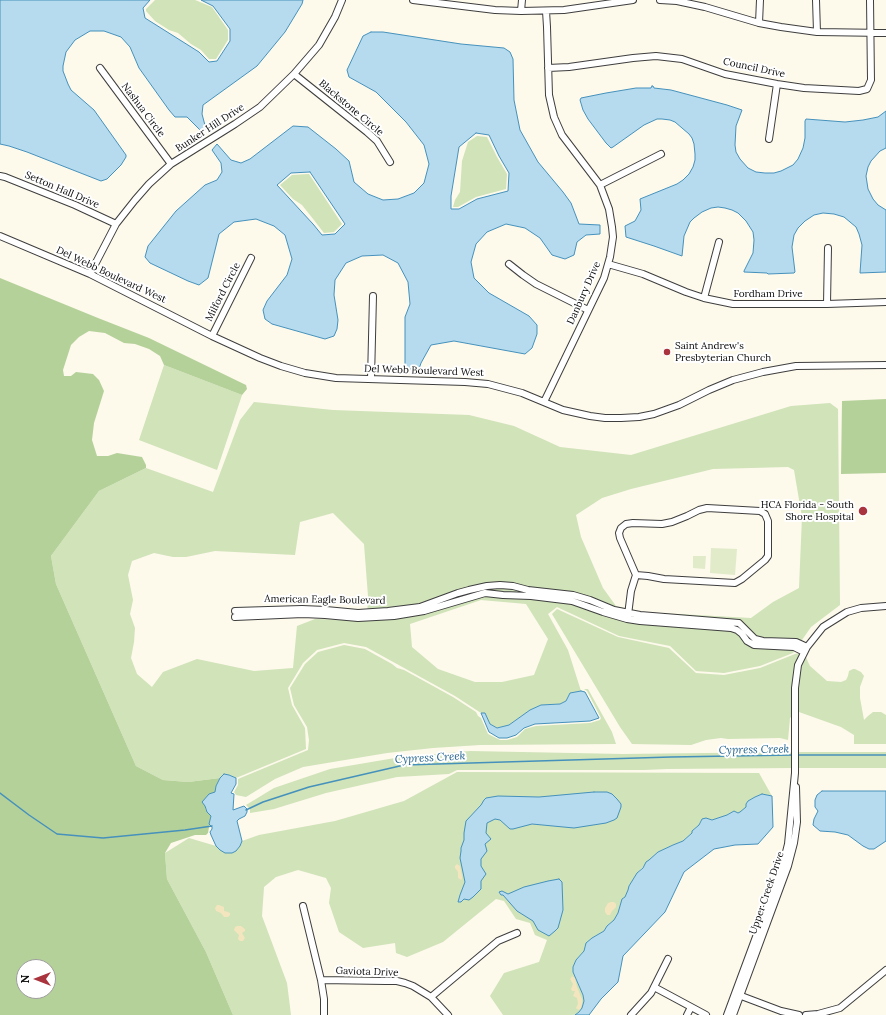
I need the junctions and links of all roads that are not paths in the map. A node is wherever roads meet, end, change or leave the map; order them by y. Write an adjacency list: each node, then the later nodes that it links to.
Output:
1 (342, 0): 22 (street, Bunker Hill Drive)
2 (413, 0): 11 (street)
3 (522, 0): 14 (street)
4 (586, 0): 12 (street)
5 (633, 0): 12 (street)
6 (660, 0): 13 (street)
7 (705, 0): 13 (street)
8 (760, 0): 16 (street)
9 (816, 0): 17 (street)
10 (870, 0): 18 (street, Council Drive)
11 (464, 3): 14 (street)
12 (586, 7): 15 (street)
13 (705, 7): 16 (street)
14 (521, 11): 15 (street)
15 (546, 11): 21 (street, Danbury Drive)
16 (759, 23): 17 (street)
17 (817, 32): 18 (street)
18 (870, 33): 19 (street); 23 (street, Council Drive)
19 (886, 33)
20 (100, 68): 27 (street, Nashua Circle)
21 (548, 68): 23 (street, Council Drive); 29 (street, Danbury Drive)
22 (294, 74): 26 (street, Blackstone Circle); 27 (street, Bunker Hill Drive)
23 (777, 84): 24 (street)
24 (769, 139)
25 (661, 154): 29 (street)
26 (390, 162)
27 (171, 164): 30 (street, Bunker Hill Drive)
28 (0, 176): 30 (street, Setton Hall Drive)
29 (600, 185): 36 (street, Danbury Drive)
30 (116, 224): 37 (street, Bunker Hill Drive)
31 (0, 236): 37 (street, Del Webb Boulevard West)
32 (719, 242): 39 (street)
33 (828, 248): 41 (street)
34 (251, 258): 43 (street, Milford Circle)
35 (509, 264): 42 (street)
36 (608, 264): 39 (street, Fordham Drive); 42 (street, Danbury Drive)
37 (90, 274): 43 (street, Del Webb Boulevard West)
38 (373, 296): 45 (street)
39 (704, 298): 41 (street, Fordham Drive)
40 (886, 302): 41 (street, Fordham Drive)
41 (828, 304)
42 (588, 310): 46 (street, Danbury Drive)
43 (212, 336): 45 (street, Del Webb Boulevard West)
44 (886, 365): 46 (street, Del Webb Boulevard West)
45 (371, 379): 46 (street, Del Webb Boulevard West)
46 (544, 402)
47 (636, 575): 47 (street); 51 (street)
48 (886, 606): 52 (street, Upper Creek Drive)
49 (235, 614): 50 (street, American Eagle Boulevard)
50 (245, 614): 51 (street, American Eagle Boulevard); 51 (street, American Eagle Boulevard)
51 (627, 616): 52 (street, American Eagle Boulevard)
52 (805, 649): 59 (street, Upper Creek Drive)
53 (303, 906): 57 (street, Gaviota Drive)
54 (517, 933): 60 (street)
55 (668, 959): 58 (street)
56 (886, 970): 70 (street)
57 (321, 980): 60 (street, Gaviota Drive); 62 (street, Gaviota Drive)
58 (654, 987): 61 (street); 64 (street)
59 (738, 994): 67 (street, Upper Creek Drive); 68 (street, Upper Creek Drive); 69 (street)
60 (431, 997): 63 (street, Gaviota Drive)
61 (691, 1007): 65 (street); 66 (street)
62 (324, 1015)
63 (448, 1015)
64 (631, 1015)
65 (687, 1015)
66 (706, 1015)
67 (727, 1015)
68 (733, 1015)
69 (799, 1015)
70 (806, 1015)

